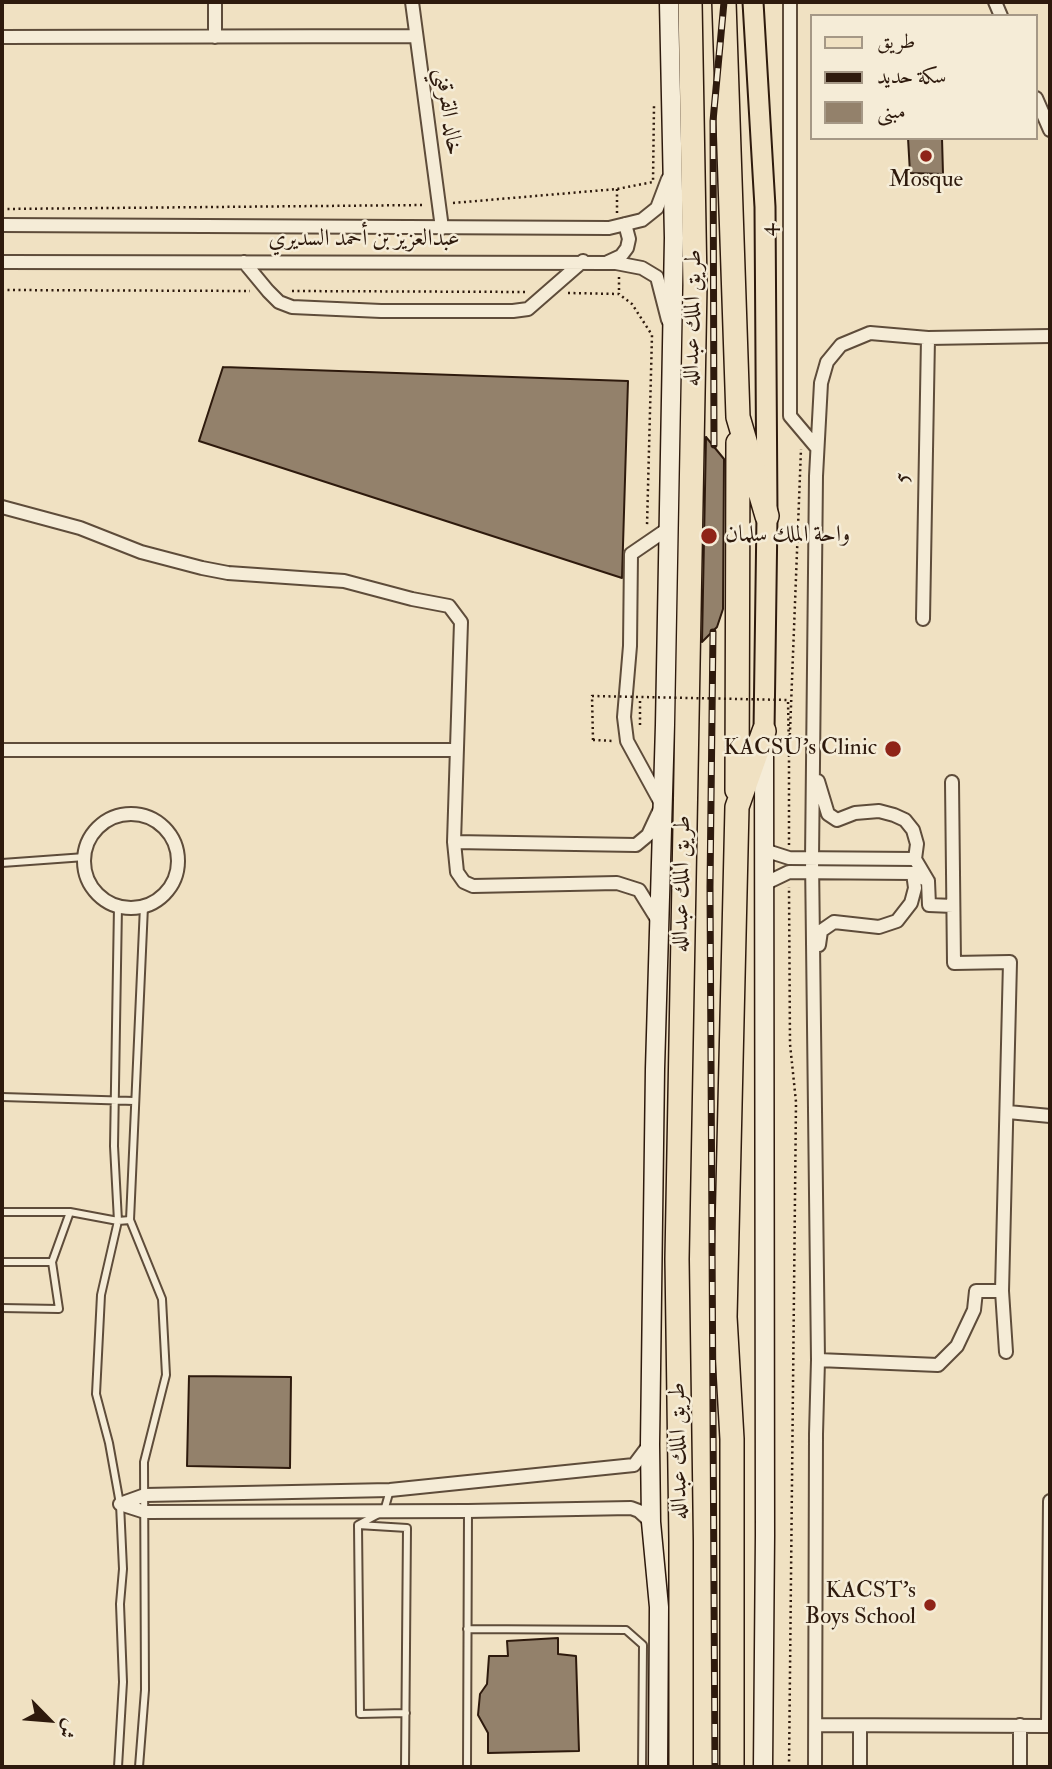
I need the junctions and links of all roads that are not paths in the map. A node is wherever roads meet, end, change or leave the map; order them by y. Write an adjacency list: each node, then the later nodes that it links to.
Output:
1 (215, 2): 10 (street)
2 (412, 2): 8 (street, خالد القرقني)
3 (669, 2): 13 (main road)
4 (690, 2): 89 (highway, طريق الملك عبدالله)
5 (724, 2): 24 (highway, طريق الملك عبدالله)
6 (753, 2): 27 (main road)
7 (790, 2): 25 (street, 4)
8 (416, 36): 10 (street); 16 (street, خالد القرقني)
9 (2, 37): 10 (street)
10 (215, 37)
11 (1038, 103): 12 (street)
12 (1050, 130)
13 (673, 162): 14 (street, عبدالعزيز بن أحمد السديري); 23 (main road)
14 (621, 219): 16 (street, عبدالعزيز بن أحمد السديري); 20 (street)
15 (2, 225): 16 (street, عبدالعزيز بن أحمد السديري)
16 (442, 228)
17 (583, 261): 19 (street, عبدالعزيز بن أحمد السديري); 19 (street); 20 (street, عبدالعزيز بن أحمد السديري)
18 (2, 262): 19 (street, عبدالعزيز بن أحمد السديري)
19 (244, 262)
20 (607, 262): 23 (street, عبدالعزيز بن أحمد السديري)
21 (1050, 336): 22 (street)
22 (928, 338): 25 (street); 29 (street, 5)
23 (672, 340): 28 (main road)
24 (738, 417): 27 (highway, طريق الملك عبدالله); 36 (highway)
25 (817, 449): 33 (street)
26 (2, 506): 32 (street)
27 (766, 516): 30 (main road)
28 (669, 528): 35 (main road); 35 (street)
29 (923, 619)
30 (764, 731): 36 (highway); 38 (main road)
31 (2, 750): 32 (street)
32 (457, 750): 37 (street)
33 (813, 760): 40 (street); 41 (street)
34 (953, 782): 50 (street)
35 (662, 805): 37 (street); 51 (main road)
36 (737, 807): 90 (highway)
37 (454, 842): 51 (street)
38 (764, 850): 43 (street); 47 (main road)
39 (85, 857): 42 (lane); 48 (street); 49 (street)
40 (812, 859): 41 (street); 43 (street); 44 (street)
41 (915, 859): 46 (street)
42 (2, 863)
43 (789, 865): 44 (street); 47 (street)
44 (812, 872): 45 (street); 52 (street)
45 (913, 873): 46 (street); 52 (street)
46 (928, 881): 50 (street)
47 (764, 884): 91 (main road)
48 (118, 906): 49 (street); 54 (lane)
49 (144, 906): 55 (lane)
50 (953, 906): 56 (street)
51 (659, 922): 68 (main road)
52 (813, 980): 67 (street)
53 (2, 1097): 54 (lane)
54 (114, 1100): 55 (lane); 61 (lane)
55 (134, 1101): 60 (lane)
56 (1008, 1112): 57 (street); 64 (street)
57 (1050, 1116)
58 (2, 1212): 59 (lane)
59 (70, 1212): 61 (lane); 63 (lane)
60 (130, 1220): 61 (lane); 70 (lane)
61 (118, 1221): 72 (lane)
62 (2, 1262): 63 (lane)
63 (52, 1262): 65 (lane)
64 (1002, 1291): 66 (street); 67 (street)
65 (2, 1308)
66 (1006, 1352)
67 (818, 1360): 80 (street)
68 (650, 1444): 69 (street); 76 (main road)
69 (390, 1490): 70 (street); 73 (lane)
70 (145, 1495): 72 (street); 75 (lane)
71 (1050, 1501): 81 (street)
72 (120, 1504): 75 (street); 83 (lane)
73 (384, 1511): 74 (street); 75 (street); 77 (lane)
74 (468, 1511): 76 (street); 78 (lane)
75 (145, 1512): 84 (lane)
76 (651, 1522): 88 (main road)
77 (358, 1525): 79 (lane); 79 (lane)
78 (467, 1629): 86 (lane); 87 (lane)
79 (406, 1713): 85 (lane)
80 (816, 1725): 82 (street); 92 (street)
81 (1020, 1725): 82 (street); 94 (street)
82 (860, 1727): 93 (street)
83 (118, 1767)
84 (139, 1767)
85 (405, 1767)
86 (467, 1767)
87 (642, 1767)
88 (658, 1767)
89 (681, 1767)
90 (732, 1767)
91 (763, 1767)
92 (816, 1767)
93 (860, 1767)
94 (1020, 1767)

